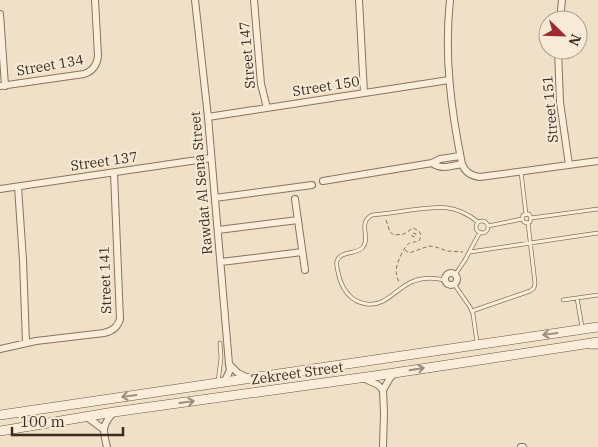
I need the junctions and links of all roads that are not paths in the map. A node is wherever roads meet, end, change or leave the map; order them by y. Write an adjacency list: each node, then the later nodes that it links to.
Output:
1 (95, 0): 9 (street, Street 134)
2 (194, 0): 12 (street, Rawdat Al Sena Street)
3 (254, 0): 11 (street, Street 147)
4 (359, 0): 10 (street)
5 (450, 0): 8 (street)
6 (0, 14): 9 (street)
7 (558, 60): 18 (street, Street 151)
8 (449, 80): 10 (street, Street 150); 13 (street)
9 (2, 86)
10 (364, 93): 11 (street, Street 150)
11 (267, 108): 12 (street, Street 150)
12 (208, 116): 14 (street, Rawdat Al Sena Street)
13 (460, 156): 16 (street); 17 (street)
14 (212, 158): 20 (street, Street 137); 25 (street, Rawdat Al Sena Street)
15 (598, 160): 18 (street)
16 (432, 164): 17 (street); 21 (street)
17 (462, 164): 19 (street)
18 (569, 165): 19 (street)
19 (521, 172): 28 (lane)
20 (114, 173): 23 (street, Street 137); 53 (street, Street 141)
21 (323, 181)
22 (312, 185): 25 (street)
23 (18, 186): 24 (street, Street 137); 53 (street)
24 (0, 189)
25 (215, 198): 35 (street, Rawdat Al Sena Street)
26 (295, 199): 31 (street)
27 (598, 209): 29 (lane)
28 (526, 214): 29 (lane); 30 (lane)
29 (531, 218): 33 (lane)
30 (522, 219): 33 (lane); 34 (lane)
31 (298, 220): 35 (street); 39 (street)
32 (478, 222): 34 (lane); 36 (lane); 44 (lane)
33 (528, 223): 38 (lane)
34 (488, 226): 36 (lane)
35 (218, 230): 41 (street, Rawdat Al Sena Street)
36 (480, 232): 40 (lane)
37 (598, 232): 38 (lane)
38 (530, 244): 40 (lane); 49 (lane)
39 (302, 252): 41 (street); 42 (street)
40 (470, 252): 43 (lane)
41 (221, 262): 59 (street, Rawdat Al Sena Street)
42 (305, 270)
43 (455, 275): 44 (street); 45 (street)
44 (445, 280): 45 (street)
45 (454, 284): 49 (lane)
46 (598, 295): 47 (lane)
47 (577, 298): 48 (lane); 51 (lane)
48 (563, 300)
49 (472, 311): 56 (lane)
50 (598, 327): 51 (street, Zekreet Street)
51 (582, 330): 56 (street, Zekreet Street, one-way to 56)
52 (598, 342): 55 (street, Zekreet Street)
53 (26, 343): 58 (street, Street 141)
54 (220, 343): 63 (lane)
55 (582, 344): 57 (lane); 60 (street, Zekreet Street, one-way to 55)
56 (477, 345): 61 (street, Zekreet Street)
57 (598, 347)
58 (0, 349)
59 (230, 364): 61 (street); 63 (street, Rawdat Al Sena Street)
60 (396, 373): 62 (street, Zekreet Street); 64 (street)
61 (248, 378): 63 (street, Zekreet Street)
62 (361, 378): 64 (street); 65 (street, Zekreet Street, one-way to 62)
63 (221, 383): 66 (street, Zekreet Street, one-way to 66)
64 (382, 390): 71 (street)
65 (114, 412): 67 (street, Zekreet Street); 68 (street)
66 (0, 415)
67 (87, 417): 68 (street); 69 (street, Zekreet Street)
68 (103, 429): 70 (street)
69 (0, 430)
70 (107, 447)
71 (383, 447)

